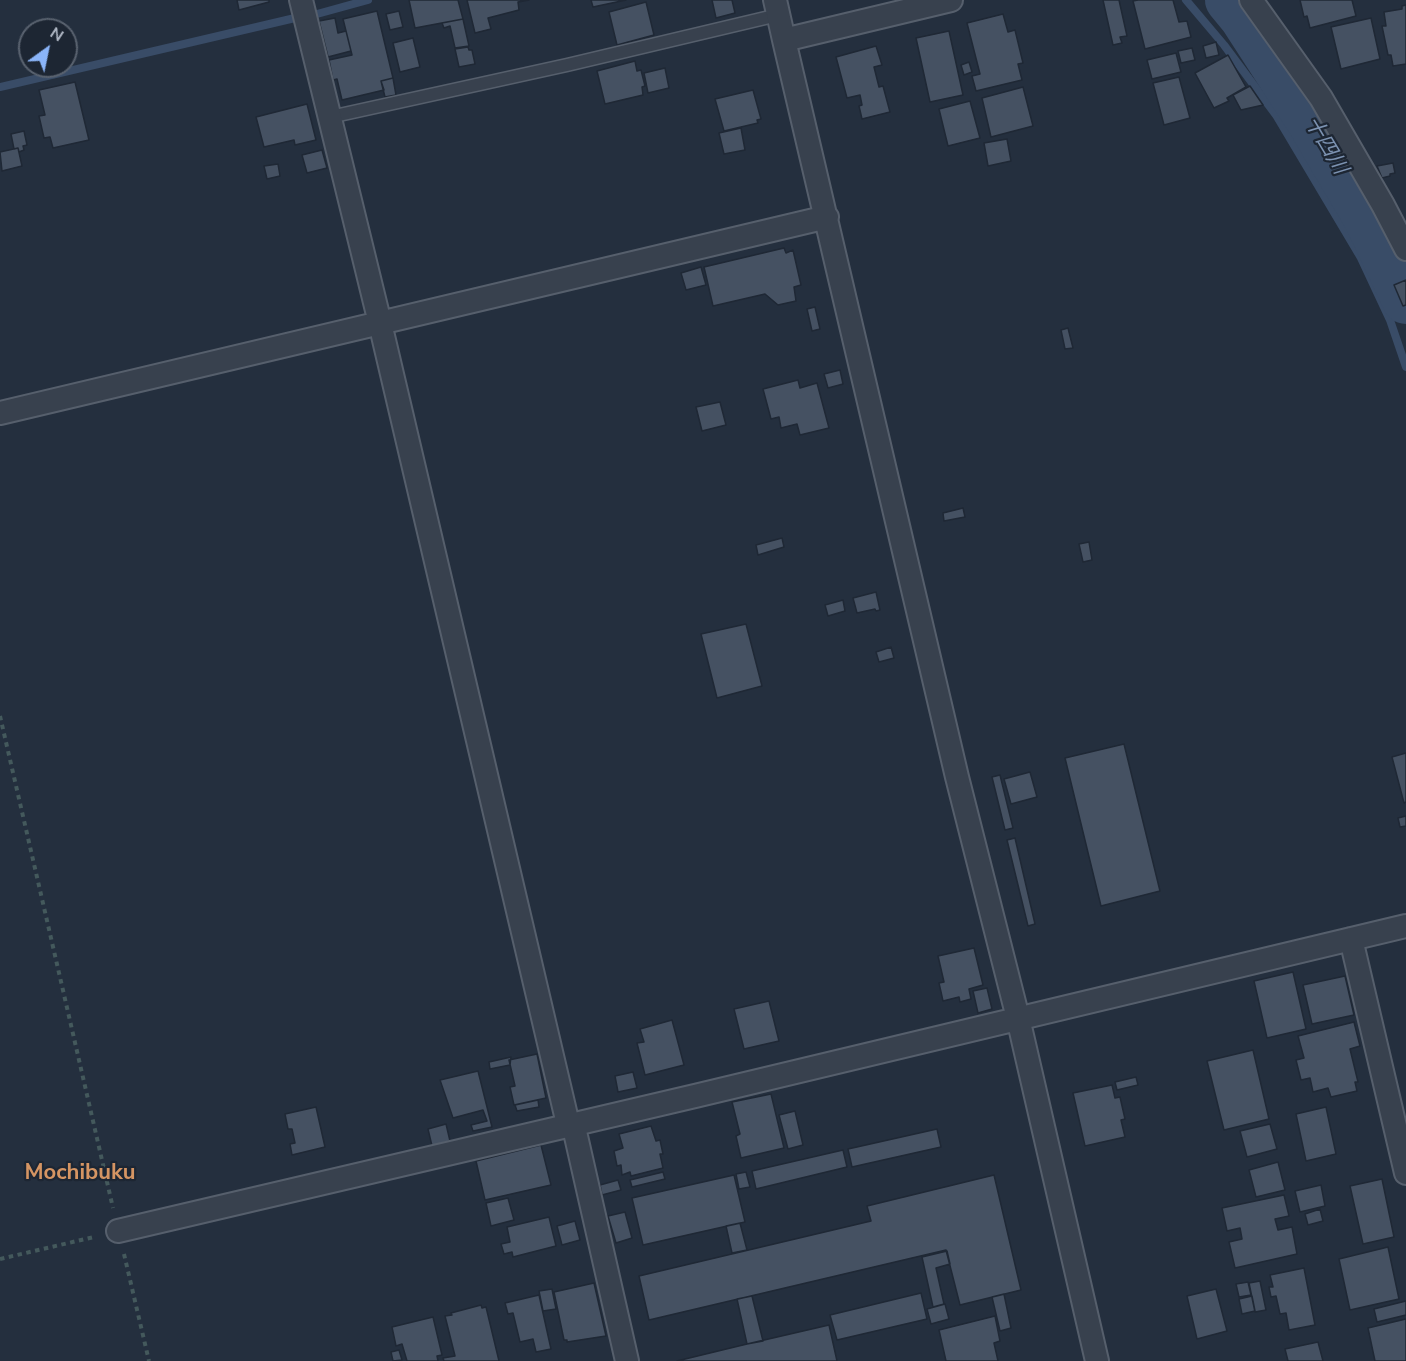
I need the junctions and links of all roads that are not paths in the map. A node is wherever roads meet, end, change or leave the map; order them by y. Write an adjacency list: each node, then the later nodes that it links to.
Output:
1 (301, 0): 6 (street)
2 (951, 0): 5 (street)
3 (1251, 0): 8 (street)
4 (776, 7): 5 (street); 6 (lane)
5 (784, 40): 7 (street)
6 (330, 117): 9 (street)
7 (827, 217): 9 (street); 13 (street)
8 (1406, 249)
9 (380, 323): 10 (street); 14 (street)
10 (0, 413)
11 (1406, 926): 12 (street)
12 (1351, 939): 13 (street); 15 (street)
13 (1018, 1018): 14 (street); 18 (street)
14 (571, 1124): 16 (street); 17 (street)
15 (1406, 1173)
16 (118, 1231)
17 (627, 1361)
18 (1097, 1361)

